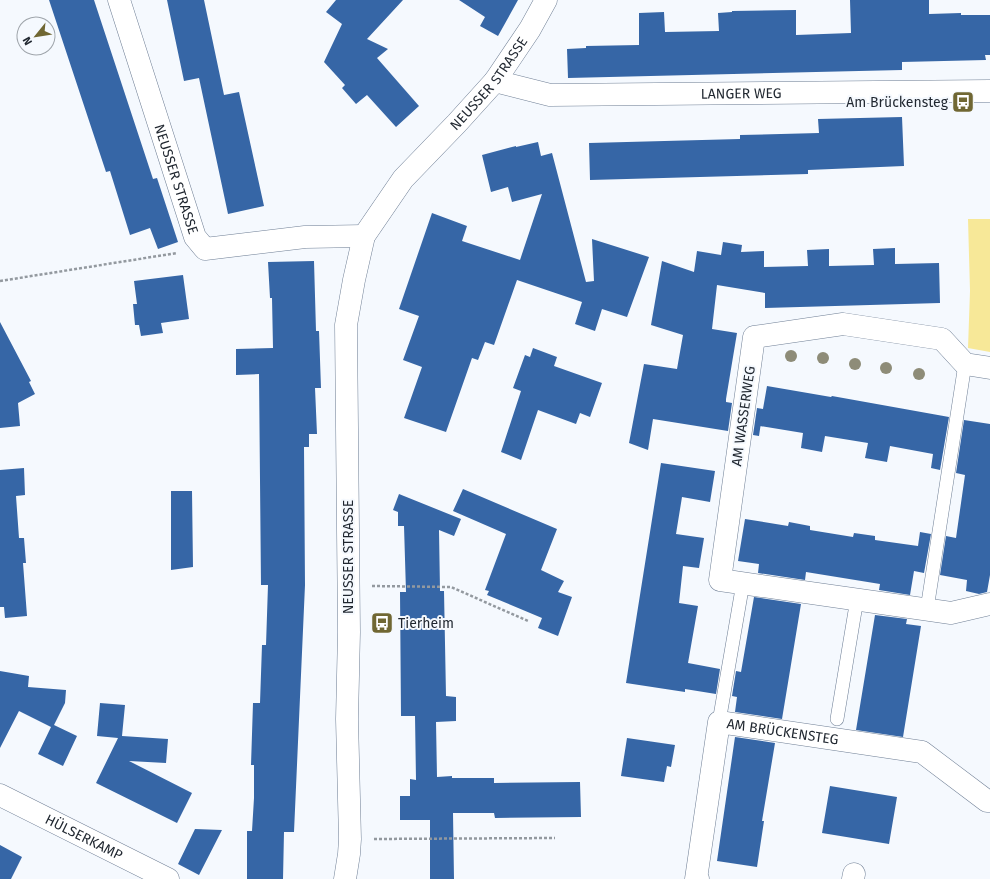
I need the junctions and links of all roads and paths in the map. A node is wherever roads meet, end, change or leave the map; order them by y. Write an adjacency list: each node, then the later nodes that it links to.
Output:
1 (118, 0): 6 (street, NEUSSER STRASSE)
2 (546, 0): 3 (street, NEUSSER STRASSE)
3 (495, 81): 4 (street, LANGER WEG); 5 (street, NEUSSER STRASSE)
4 (990, 91)
5 (364, 236): 6 (street, NEUSSER STRASSE); 11 (street, NEUSSER STRASSE)
6 (205, 248): 7 (path)
7 (0, 281)
8 (965, 364): 9 (street); 10 (street, AM WASSERWEG); 14 (lane)
9 (990, 368)
10 (743, 583): 12 (street, AM WASSERWEG); 17 (lane)
11 (348, 585): 15 (path); 21 (street, NEUSSER STRASSE)
12 (857, 599): 14 (street, AM WASSERWEG); 16 (lane)
13 (990, 604): 14 (street, AM WASSERWEG)
14 (927, 609)
15 (528, 621)
16 (837, 719)
17 (719, 722): 19 (street, AM BRÜCKENSTEG); 24 (street, AM BRÜCKENSTEG)
18 (0, 795): 22 (street, HÜLSERKAMP)
19 (990, 802)
20 (555, 838): 21 (path)
21 (350, 839): 23 (street, NEUSSER STRASSE)
22 (168, 879)
23 (345, 879)
24 (698, 879)

